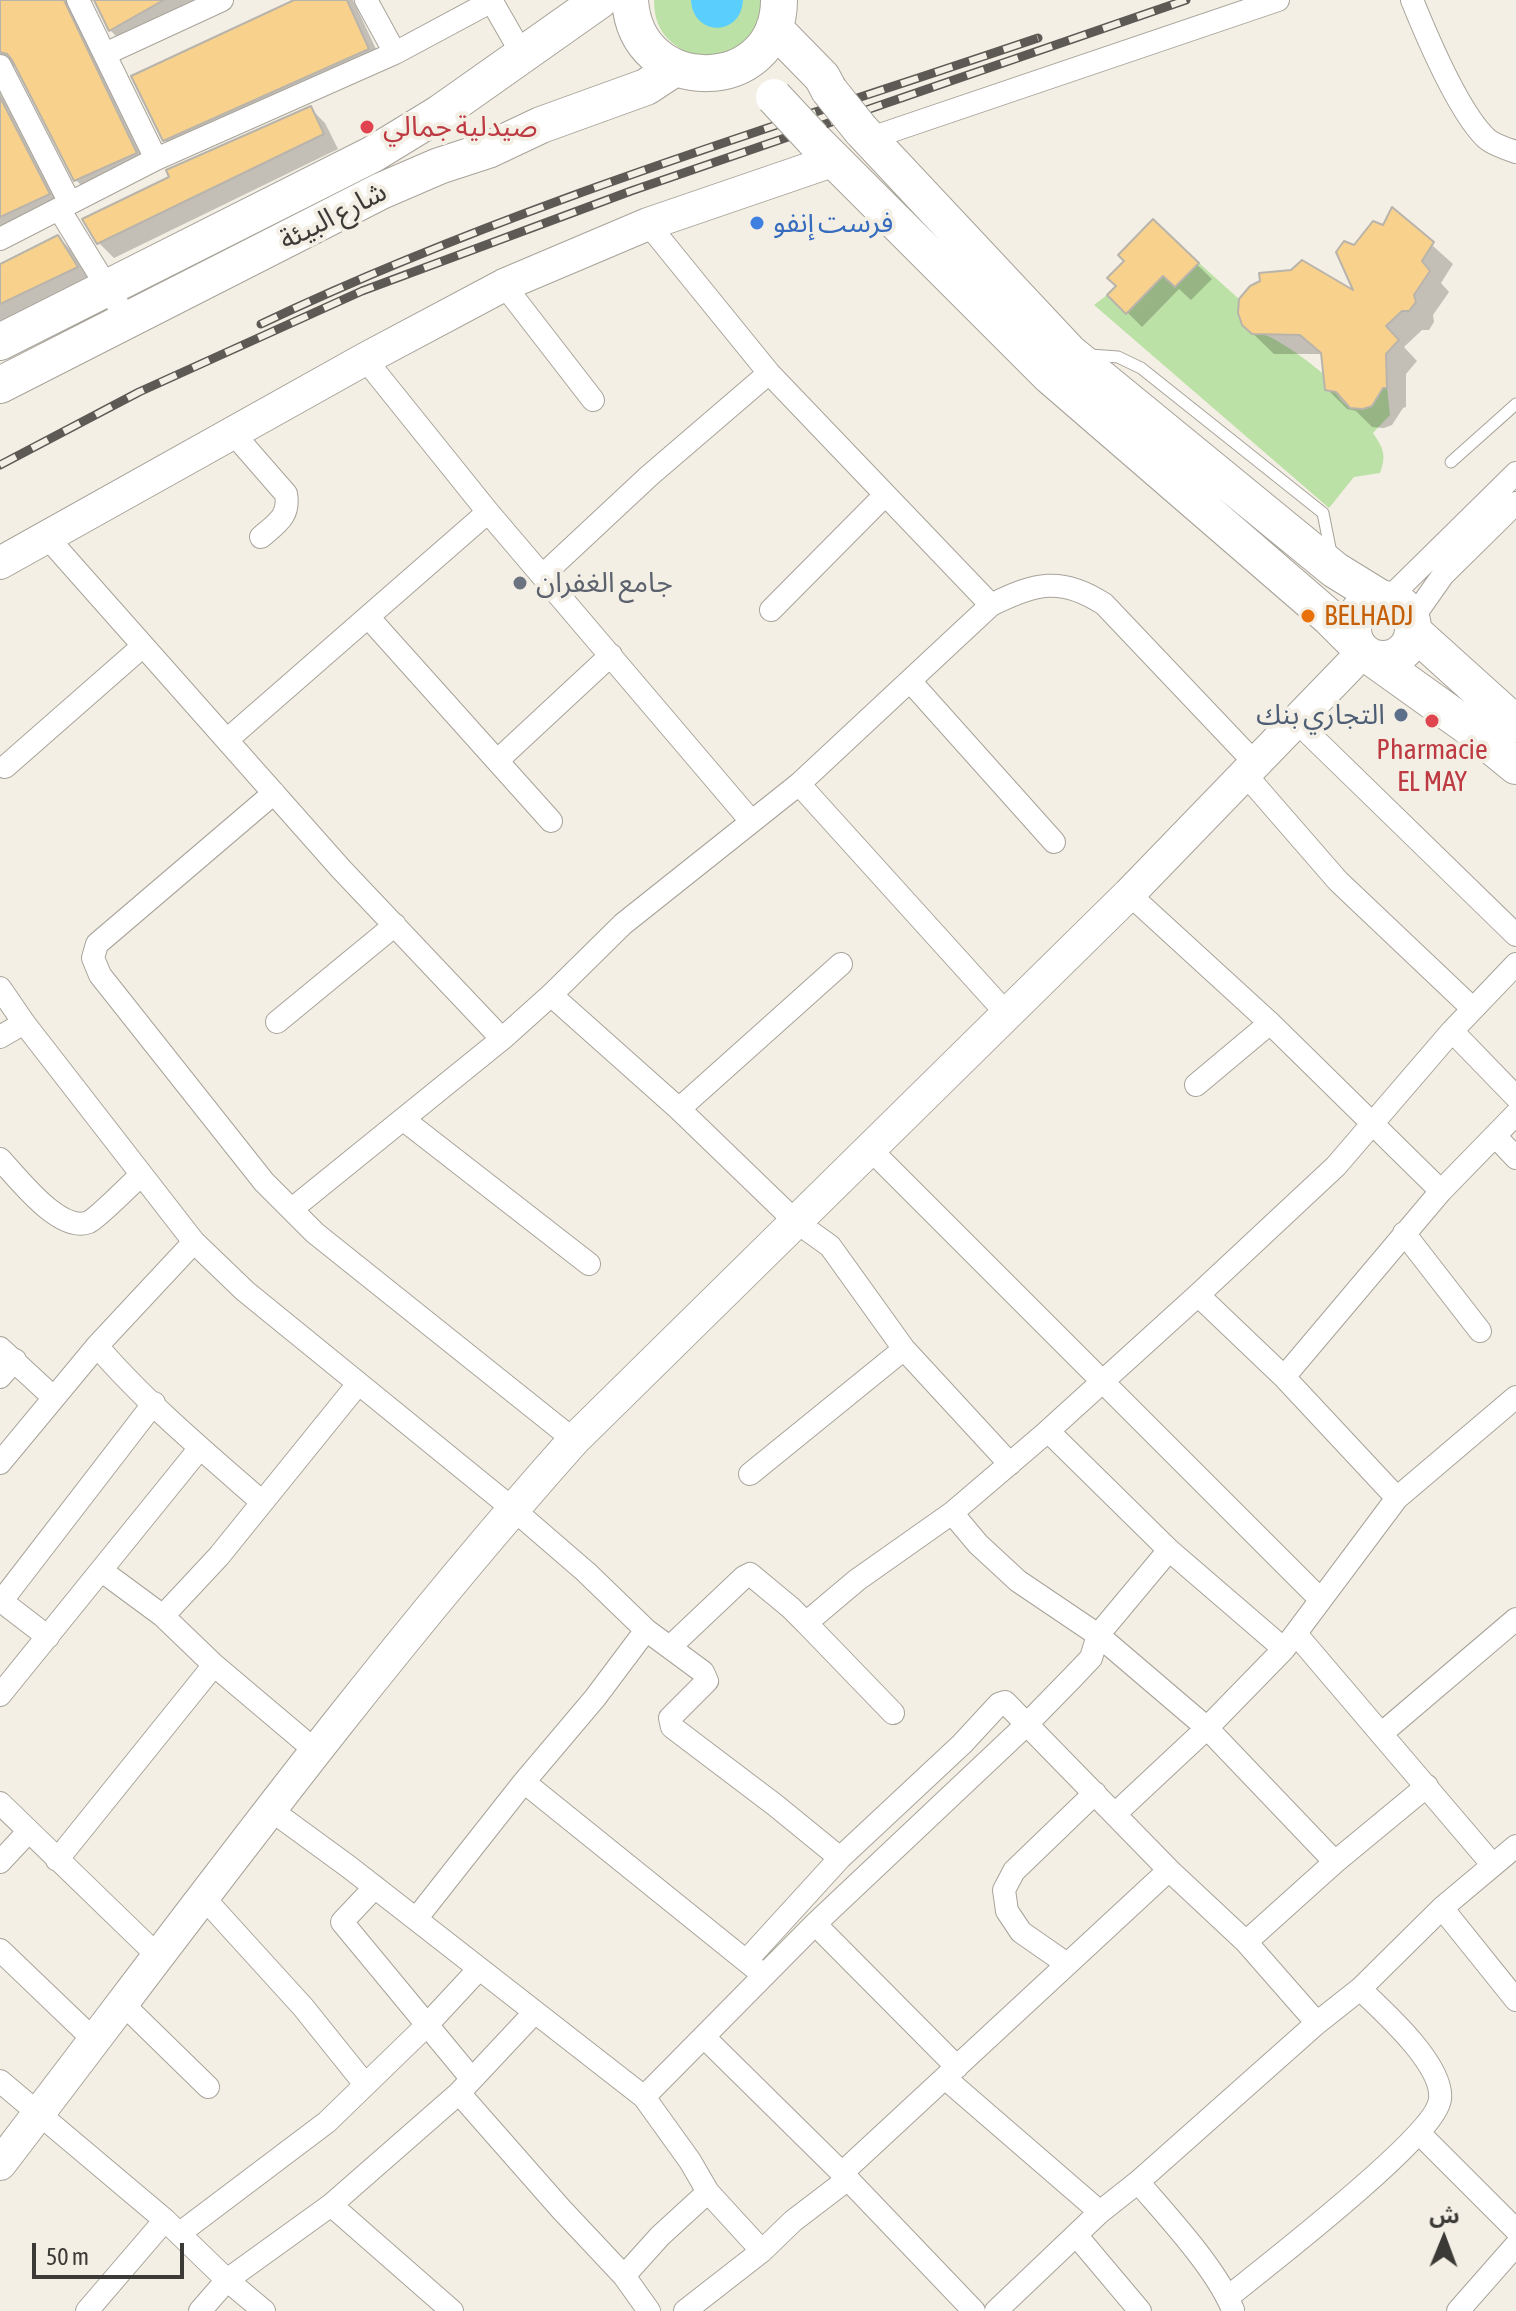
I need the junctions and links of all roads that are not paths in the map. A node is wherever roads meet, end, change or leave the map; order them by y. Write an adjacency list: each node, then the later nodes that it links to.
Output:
1 (78, 0): 11 (street)
2 (222, 0): 11 (street)
3 (366, 0): 10 (street)
4 (492, 0): 10 (street); 12 (street)
5 (600, 0): 12 (main road, شارع البيئة)
6 (630, 0): 15 (main road)
7 (1278, 0): 16 (street)
8 (1412, 0): 18 (street)
9 (777, 14): 14 (main road); 16 (main road, bridge)
10 (395, 53): 19 (street)
11 (105, 54): 19 (street)
12 (522, 54): 24 (main road, شارع البيئة)
13 (0, 66): 20 (street)
14 (738, 67): 15 (main road); 17 (main road, bridge)
15 (675, 68): 26 (main road, شارع البيئة)
16 (864, 135): 46 (main road)
17 (822, 150): 21 (street); 49 (main road)
18 (1516, 152)
19 (156, 159): 20 (street)
20 (65, 206): 22 (street); 24 (street)
21 (648, 224): 23 (street); 30 (street)
22 (0, 239)
23 (504, 285): 29 (street); 32 (street)
24 (108, 288): 25 (main road, شارع البيئة); 26 (street)
25 (67, 308): 27 (main road, شارع البيئة); 28 (main road)
26 (128, 321): 28 (main road, شارع البيئة)
27 (0, 342)
28 (84, 342): 31 (main road, شارع البيئة)
29 (365, 359): 34 (street); 39 (street)
30 (769, 373): 37 (street); 43 (street)
31 (0, 385)
32 (593, 400)
33 (1516, 404): 35 (lane)
34 (232, 432): 40 (street); 41 (street)
35 (1451, 462)
36 (1516, 473): 46 (street)
37 (884, 496): 44 (street); 45 (street)
38 (1516, 503): 46 (street)
39 (488, 512): 43 (street); 47 (street)
40 (46, 536): 42 (street); 48 (street)
41 (261, 537)
42 (0, 563)
43 (544, 574): 50 (street)
44 (991, 605): 51 (street); 58 (street)
45 (771, 610)
46 (1398, 612): 49 (main road); 49 (main road); 53 (main road)
47 (369, 618): 54 (street); 55 (street)
48 (143, 646): 54 (street); 57 (street)
49 (1364, 651): 52 (street); 56 (main road)
50 (611, 655): 55 (street); 62 (street)
51 (910, 681): 59 (street); 63 (street)
52 (1296, 721): 58 (street); 66 (street)
53 (1516, 724)
54 (228, 739): 60 (street)
55 (498, 760): 61 (street)
56 (1516, 766)
57 (5, 767)
58 (1250, 769): 64 (street); 71 (street)
59 (799, 784): 62 (street); 72 (street)
60 (274, 793): 65 (street); 91 (street)
61 (551, 821)
62 (751, 821): 70 (street)
63 (1054, 842)
64 (1129, 894): 72 (street); 75 (street)
65 (395, 925): 73 (street); 78 (street)
66 (1516, 935)
67 (841, 964): 81 (street)
68 (1516, 964): 71 (street)
69 (0, 988): 74 (street)
70 (551, 995): 78 (street); 81 (street)
71 (1473, 1009): 76 (street)
72 (1007, 1014): 86 (street)
73 (277, 1022)
74 (24, 1023): 77 (street); 89 (street)
75 (1270, 1023): 79 (street); 84 (street)
76 (1452, 1031): 80 (street); 84 (street)
77 (0, 1037)
78 (502, 1039): 83 (street)
79 (1196, 1085)
80 (1516, 1097)
81 (679, 1109): 92 (street)
82 (1516, 1114): 85 (street)
83 (404, 1120): 91 (street); 95 (street)
84 (1371, 1124): 90 (street); 96 (street)
85 (1495, 1136): 87 (street); 90 (street)
86 (869, 1148): 92 (street); 103 (street)
87 (1516, 1158)
88 (0, 1159): 89 (street)
89 (141, 1175): 94 (street)
90 (1441, 1191): 93 (street)
91 (292, 1209): 109 (street)
92 (795, 1221): 99 (street); 109 (street)
93 (1404, 1233): 97 (street); 102 (street)
94 (194, 1242): 98 (street); 104 (street)
95 (589, 1264)
96 (1198, 1295): 102 (street); 103 (street)
97 (1480, 1331)
98 (97, 1346): 105 (street); 107 (street)
99 (904, 1349): 112 (street); 113 (street)
100 (8, 1354): 101 (street); 105 (street)
101 (0, 1377)
102 (1284, 1377): 114 (street)
103 (1102, 1381): 108 (street); 120 (street)
104 (358, 1384): 115 (street); 116 (street)
105 (53, 1397): 111 (street)
106 (1516, 1397): 114 (street)
107 (154, 1403): 110 (street); 121 (street)
108 (1048, 1431): 112 (street); 118 (street)
109 (574, 1440): 116 (street)
110 (200, 1448): 115 (street); 119 (street)
111 (0, 1463)
112 (1010, 1464): 117 (street)
113 (750, 1474)
114 (1397, 1498): 120 (street)
115 (262, 1502): 122 (street)
116 (513, 1509): 125 (street); 136 (street)
117 (952, 1513): 124 (street); 126 (street)
118 (1169, 1550): 126 (street); 128 (street)
119 (102, 1571): 122 (street); 127 (street)
120 (1320, 1599): 128 (street)
121 (1, 1601): 127 (street)
122 (163, 1616): 130 (street)
123 (1516, 1619): 135 (street)
124 (806, 1623): 129 (street); 132 (street)
125 (646, 1630): 129 (street); 137 (street)
126 (1098, 1635): 133 (street); 134 (street)
127 (48, 1637): 131 (street)
128 (1290, 1642): 134 (street); 135 (street)
129 (670, 1647): 145 (street)
130 (214, 1665): 136 (street); 146 (street)
131 (0, 1695)
132 (893, 1713)
133 (1026, 1725): 139 (street); 145 (street); 155 (street)
134 (1207, 1728): 142 (street); 148 (street)
135 (1381, 1734): 138 (street)
136 (317, 1752): 141 (street)
137 (524, 1782): 154 (street); 159 (street)
138 (1427, 1786): 148 (street); 149 (street)
139 (1095, 1793): 142 (street); 160 (street)
140 (0, 1803): 143 (street)
141 (271, 1810): 151 (street); 152 (street)
142 (1115, 1814): 150 (street)
143 (28, 1832): 146 (street); 147 (street)
144 (1516, 1846): 149 (street)
145 (840, 1858): 159 (street)
146 (57, 1860): 158 (street)
147 (0, 1862)
148 (1335, 1862): 156 (street)
149 (1492, 1864): 153 (street)
150 (1169, 1870): 156 (street); 160 (street)
151 (375, 1887): 154 (street); 168 (street)
152 (203, 1897): 158 (street); 173 (street)
153 (1442, 1908): 163 (street); 164 (street)
154 (416, 1919): 161 (street)
155 (815, 1924): 162 (street); 171 (street)
156 (1246, 1942): 167 (street)
157 (0, 1950): 170 (street)
158 (159, 1957): 165 (street)
159 (746, 1961): 162 (street)
160 (1067, 1964): 171 (street)
161 (478, 1970): 166 (street); 168 (street)
162 (764, 1975): 169 (street)
163 (1360, 1989): 167 (street); 178 (street)
164 (1516, 2000)
165 (122, 2003): 170 (street); 175 (street)
166 (534, 2013): 174 (street); 176 (street)
167 (1317, 2023): 181 (street)
168 (426, 2026): 173 (street); 174 (street)
169 (705, 2038): 176 (street); 180 (street)
170 (94, 2040): 177 (street)
171 (951, 2072): 180 (street); 184 (street)
172 (0, 2081): 177 (street)
173 (364, 2083): 185 (street)
174 (465, 2086): 183 (street); 190 (street)
175 (208, 2087)
176 (644, 2097): 182 (street)
177 (38, 2115): 179 (street); 185 (street)
178 (1419, 2133): 186 (street); 192 (street)
179 (0, 2164)
180 (845, 2176): 189 (street); 200 (street)
181 (1138, 2182): 184 (street); 192 (street)
182 (708, 2192): 189 (street); 190 (street)
183 (331, 2205): 191 (street); 197 (street)
184 (1100, 2212): 187 (street)
185 (173, 2226): 191 (street); 194 (street)
186 (1516, 2230)
187 (1076, 2235): 193 (street); 201 (street)
188 (1516, 2245): 202 (street)
189 (762, 2251): 199 (street)
190 (624, 2276): 198 (street)
191 (227, 2280): 195 (street); 196 (street)
192 (1231, 2304)
193 (1000, 2309)
194 (87, 2311)
195 (200, 2311)
196 (264, 2311)
197 (452, 2311)
198 (648, 2311)
199 (685, 2311)
200 (974, 2311)
201 (1140, 2311)
202 (1458, 2311)

